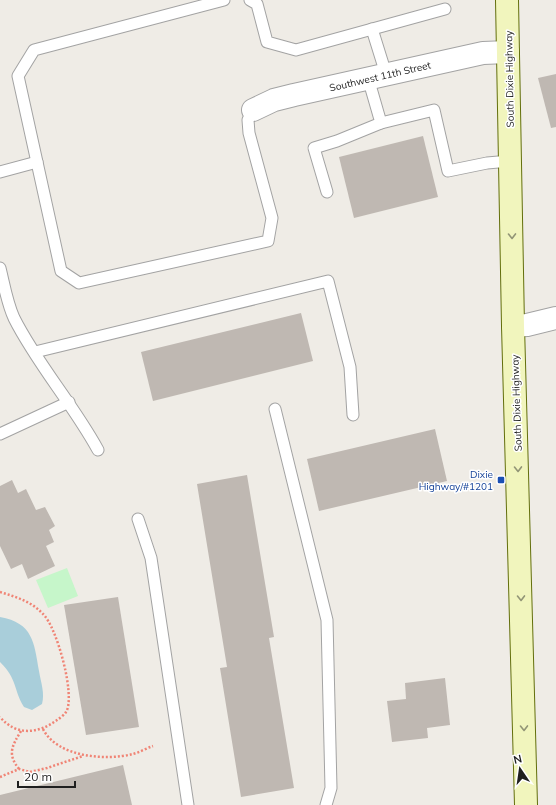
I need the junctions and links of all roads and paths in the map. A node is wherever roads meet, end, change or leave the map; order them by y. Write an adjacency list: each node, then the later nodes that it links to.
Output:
1 (224, 0): 11 (lane)
2 (250, 0): 5 (lane)
3 (507, 0): 6 (main road, South Dixie Highway)
4 (446, 9): 5 (lane)
5 (372, 29): 7 (lane)
6 (508, 52): 7 (street, Southwest 11th Street); 10 (main road, South Dixie Highway)
7 (377, 76): 8 (street, Southwest 11th Street); 9 (lane)
8 (253, 110): 11 (lane)
9 (381, 122): 10 (lane); 13 (lane)
10 (510, 161): 16 (main road, South Dixie Highway, one-way to 16)
11 (37, 162): 12 (lane)
12 (0, 172)
13 (327, 192)
14 (0, 268): 17 (lane)
15 (556, 318): 16 (street)
16 (513, 326): 34 (main road, South Dixie Highway, one-way to 34)
17 (35, 352): 18 (lane); 20 (lane)
18 (69, 402): 21 (lane); 22 (lane)
19 (275, 409): 33 (lane)
20 (353, 415)
21 (0, 434)
22 (98, 450)
23 (138, 519): 32 (lane)
24 (0, 592): 26 (path)
25 (0, 717): 27 (path)
26 (43, 729): 27 (path); 29 (path)
27 (21, 730): 30 (path)
28 (153, 746): 29 (path)
29 (84, 756): 30 (path)
30 (19, 769): 31 (path)
31 (0, 777)
32 (188, 805)
33 (326, 805)
34 (526, 805)

